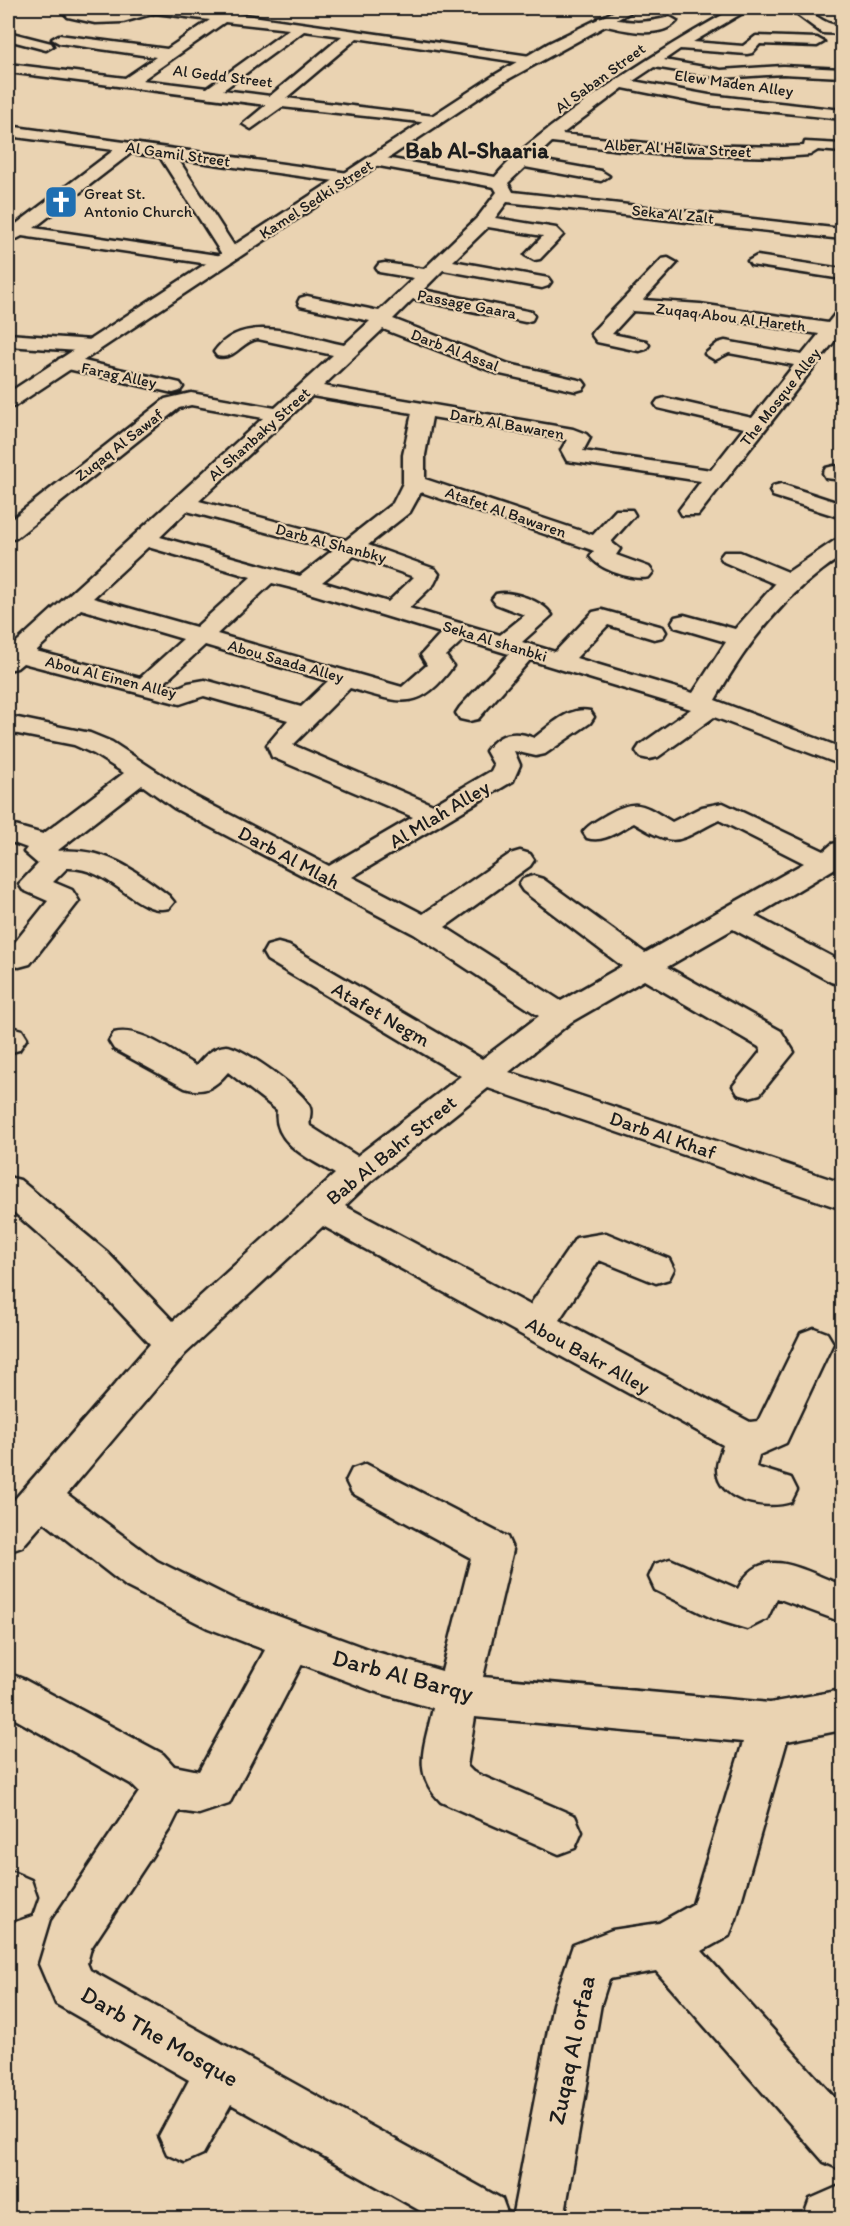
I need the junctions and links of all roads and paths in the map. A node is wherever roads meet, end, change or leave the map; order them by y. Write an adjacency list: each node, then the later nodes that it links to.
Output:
1 (66, 8): 7 (street)
2 (154, 8): 6 (street); 7 (street)
3 (631, 8): 8 (street, Kamel Sedki Street)
4 (744, 8): 16 (street, Al Saban Street)
5 (795, 8): 11 (street)
6 (224, 16): 10 (street); 19 (street)
7 (93, 18): 14 (street)
8 (603, 21): 9 (street); 21 (street, Kamel Sedki Street)
9 (670, 21)
10 (302, 26): 12 (street); 28 (street)
11 (843, 30)
12 (354, 33): 21 (street); 29 (street)
13 (8, 36): 17 (street)
14 (59, 39): 17 (street); 19 (street)
15 (817, 42): 16 (street)
16 (677, 45): 22 (street, Al Saban Street)
17 (46, 46): 23 (street)
18 (797, 53): 20 (street)
19 (170, 54): 25 (street)
20 (831, 55)
21 (530, 60): 32 (street, Kamel Sedki Street)
22 (651, 62): 24 (street); 26 (street, Al Saban Street)
23 (8, 69): 25 (street, Al Gedd Street)
24 (843, 73)
25 (128, 82): 28 (street, Al Gedd Street)
26 (620, 83): 30 (street, Elew Maden Alley); 36 (street, Al Saban Street)
27 (739, 90): 30 (street)
28 (210, 93): 29 (street, Al Gedd Street)
29 (277, 101): 32 (street, Al Gedd Street); 33 (street)
30 (746, 104): 35 (street, Elew Maden Alley)
31 (843, 115): 35 (street, Elew Maden Alley)
32 (434, 121): 37 (street, Kamel Sedki Street)
33 (251, 124)
34 (9, 133): 38 (street, Al Gamil Street)
35 (816, 133): 36 (street, Alber Al Helwa Street); 39 (street); 44 (street)
36 (548, 137): 43 (street, Al Saban Street)
37 (398, 145): 40 (street); 42 (street, Kamel Sedki Street)
38 (129, 147): 41 (street, Al Gamil Street); 49 (street)
39 (839, 148)
40 (422, 149)
41 (165, 152): 46 (street, Al Gamil Street); 52 (street)
42 (374, 161): 46 (street, Kamel Sedki Street); 47 (street, Seka Al Zalt)
43 (520, 161): 45 (street); 47 (street, Al Saban Street)
44 (815, 171)
45 (601, 176)
46 (349, 178): 52 (street, Kamel Sedki Street)
47 (502, 190): 48 (street, Al Shanbaky Street); 50 (street, Seka Al Zalt)
48 (484, 221): 51 (street); 56 (street, Al Shanbaky Street)
49 (11, 233): 52 (street)
50 (843, 234)
51 (534, 255)
52 (226, 258): 67 (street, Kamel Sedki Street)
53 (757, 261): 57 (street)
54 (668, 263): 61 (street)
55 (385, 268): 56 (street)
56 (434, 269): 58 (street); 59 (street, Al Shanbaky Street)
57 (843, 274)
58 (542, 282)
59 (410, 293): 62 (street, Passage Gaara); 63 (street, Al Shanbaky Street)
60 (307, 302): 63 (street, Darb Al Assal)
61 (629, 305): 64 (street, Zuqaq Abou Al Hareth); 66 (street)
62 (525, 316)
63 (382, 319): 69 (street, Al Shanbaky Street); 74 (street, Darb Al Assal)
64 (838, 324): 72 (street, The Mosque Alley)
65 (8, 340): 67 (street)
66 (639, 345)
67 (92, 346): 73 (street, Kamel Sedki Street)
68 (224, 352): 69 (street)
69 (348, 352): 77 (street, Al Shanbaky Street)
70 (715, 354): 72 (street)
71 (547, 362): 74 (street)
72 (808, 362): 82 (street, The Mosque Alley)
73 (66, 363): 76 (street, Farag Alley); 78 (street, Kamel Sedki Street)
74 (530, 377): 75 (street, Darb Al Assal)
75 (576, 385)
76 (173, 387)
77 (308, 389): 80 (street, Darb Al Bawaren); 81 (street, Al Shanbaky Street)
78 (8, 402)
79 (665, 404): 82 (street)
80 (423, 410): 83 (street, Darb Al Bawaren); 84 (street)
81 (280, 415): 86 (street, Al Shanbaky Street); 90 (street, Zuqaq Al Sawaf)
82 (757, 425): 83 (street, The Mosque Alley)
83 (717, 477): 87 (street, The Mosque Alley)
84 (414, 483): 92 (street, Atafet Al Bawaren); 94 (street)
85 (781, 491): 88 (street)
86 (182, 503): 91 (street, Al Shanbaky Street); 94 (street, Darb Al Shanbky)
87 (690, 510)
88 (843, 511)
89 (624, 515): 92 (street)
90 (8, 533)
91 (143, 539): 97 (street, Seka Al shanbki); 101 (street, Al Shanbaky Street)
92 (597, 544): 96 (street)
93 (843, 546): 98 (street)
94 (352, 549): 99 (street); 102 (street, Darb Al Shanbky)
95 (732, 557): 98 (street)
96 (641, 572)
97 (268, 574): 99 (street, Seka Al shanbki); 106 (street)
98 (790, 582): 107 (street)
99 (304, 584): 102 (street, Seka Al shanbki)
100 (504, 599): 108 (street)
101 (75, 600): 106 (street, Abou Saada Alley); 109 (street, Al Shanbaky Street)
102 (392, 611): 104 (street, Seka Al shanbki)
103 (684, 622): 107 (street)
104 (459, 630): 108 (street, Seka Al shanbki); 112 (street, Abou Saada Alley)
105 (654, 632): 110 (street)
106 (200, 636): 111 (street, Abou Saada Alley); 113 (street)
107 (740, 638): 115 (street)
108 (515, 647): 110 (street, Seka Al shanbki); 116 (street)
109 (13, 658): 113 (street, Abou Al Einen Alley)
110 (560, 661): 115 (street, Seka Al shanbki)
111 (290, 662): 112 (street, Abou Saada Alley); 114 (street)
112 (345, 678): 117 (street)
113 (146, 686): 114 (street, Abou Al Einen Alley)
114 (248, 700): 117 (street, Abou Al Einen Alley)
115 (706, 705): 120 (street); 121 (street, Seka Al shanbki)
116 (469, 713)
117 (307, 717): 123 (street)
118 (581, 717): 123 (street, Al Mlah Alley)
119 (8, 724): 122 (street, Darb Al Mlah)
120 (649, 751)
121 (843, 757)
122 (142, 772): 126 (street); 129 (street, Darb Al Mlah)
123 (435, 816): 129 (street, Al Mlah Alley)
124 (8, 831): 126 (street)
125 (597, 832): 127 (street)
126 (50, 853): 128 (street); 130 (street)
127 (834, 856): 131 (street, Bab Al Bahr Street)
128 (21, 877): 134 (street)
129 (328, 879): 132 (street, Darb Al Mlah)
130 (159, 902)
131 (731, 915): 135 (street, Bab Al Bahr Street); 136 (street)
132 (425, 927): 135 (street); 137 (street, Darb Al Mlah)
133 (278, 953): 139 (street, Atafet Negm)
134 (19, 957)
135 (643, 967): 137 (street, Bab Al Bahr Street); 140 (street)
136 (843, 975)
137 (560, 1015): 139 (street, Bab Al Bahr Street)
138 (125, 1041): 141 (street)
139 (484, 1075): 141 (street, Bab Al Bahr Street); 143 (street, Darb Al Khaf)
140 (749, 1086)
141 (358, 1173): 144 (street, Bab Al Bahr Street)
142 (8, 1189): 148 (street)
143 (843, 1196)
144 (320, 1208): 146 (street, Abou Bakr Alley); 148 (street, Bab Al Bahr Street)
145 (656, 1269): 146 (street)
146 (535, 1326): 149 (street, Abou Bakr Alley)
147 (814, 1343): 149 (street)
148 (172, 1344): 152 (street, Bab Al Bahr Street)
149 (744, 1438): 151 (street)
150 (366, 1481): 158 (street)
151 (777, 1490)
152 (39, 1496): 153 (street, Bab Al Bahr Street); 156 (street, Darb Al Barqy)
153 (8, 1535)
154 (670, 1577): 155 (street)
155 (843, 1604)
156 (291, 1642): 158 (street, Darb Al Barqy); 161 (street)
157 (8, 1693): 161 (street)
158 (457, 1695): 160 (street, Darb Al Barqy); 162 (street)
159 (843, 1710): 160 (street, Darb Al Barqy)
160 (771, 1724): 163 (street, Zuqaq Al orfaa)
161 (160, 1782): 164 (street, Darb The Mosque)
162 (559, 1832)
163 (665, 1946): 166 (street); 169 (street, Zuqaq Al orfaa)
164 (221, 2072): 165 (street); 168 (street, Darb The Mosque)
165 (185, 2136)
166 (843, 2144)
167 (843, 2211): 170 (street)
168 (483, 2218)
169 (538, 2218)
170 (829, 2218)

